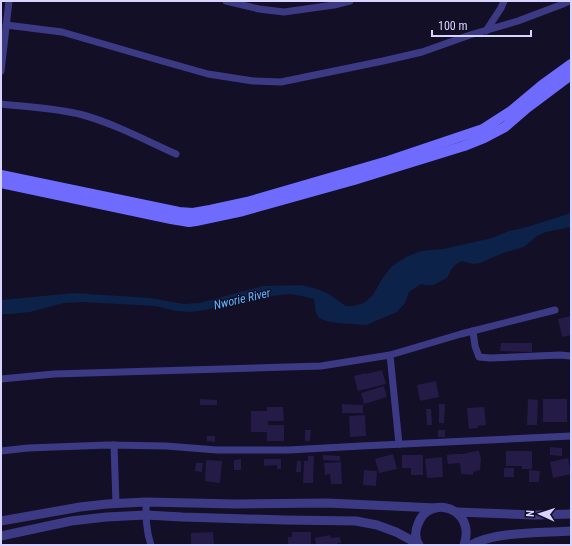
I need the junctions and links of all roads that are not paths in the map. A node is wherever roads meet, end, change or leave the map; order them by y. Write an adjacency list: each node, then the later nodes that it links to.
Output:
1 (9, 1): 7 (street)
2 (226, 1): 6 (street)
3 (350, 1): 6 (street)
4 (504, 1): 8 (street)
5 (569, 1): 8 (street)
6 (253, 4)
7 (6, 25): 8 (street); 10 (street)
8 (486, 31)
9 (571, 64): 14 (main road)
10 (1, 71)
11 (571, 75): 15 (main road)
12 (1, 104): 13 (street)
13 (176, 154)
14 (1, 175)
15 (1, 183)
16 (555, 310): 17 (street)
17 (472, 331): 18 (street); 19 (street)
18 (390, 355): 20 (street); 22 (street)
19 (571, 356)
20 (1, 379)
21 (571, 436): 22 (street)
22 (399, 444): 23 (street)
23 (114, 445): 24 (street); 26 (street)
24 (1, 451)
25 (146, 502): 26 (street); 27 (street); 30 (street)
26 (116, 503): 31 (street)
27 (436, 508): 28 (street); 35 (street)
28 (457, 512): 29 (street); 36 (street)
29 (571, 514)
30 (146, 515): 33 (street); 34 (street); 35 (street)
31 (1, 522)
32 (571, 531): 37 (street)
33 (1, 536)
34 (151, 545)
35 (418, 545)
36 (464, 545)
37 (471, 545)

